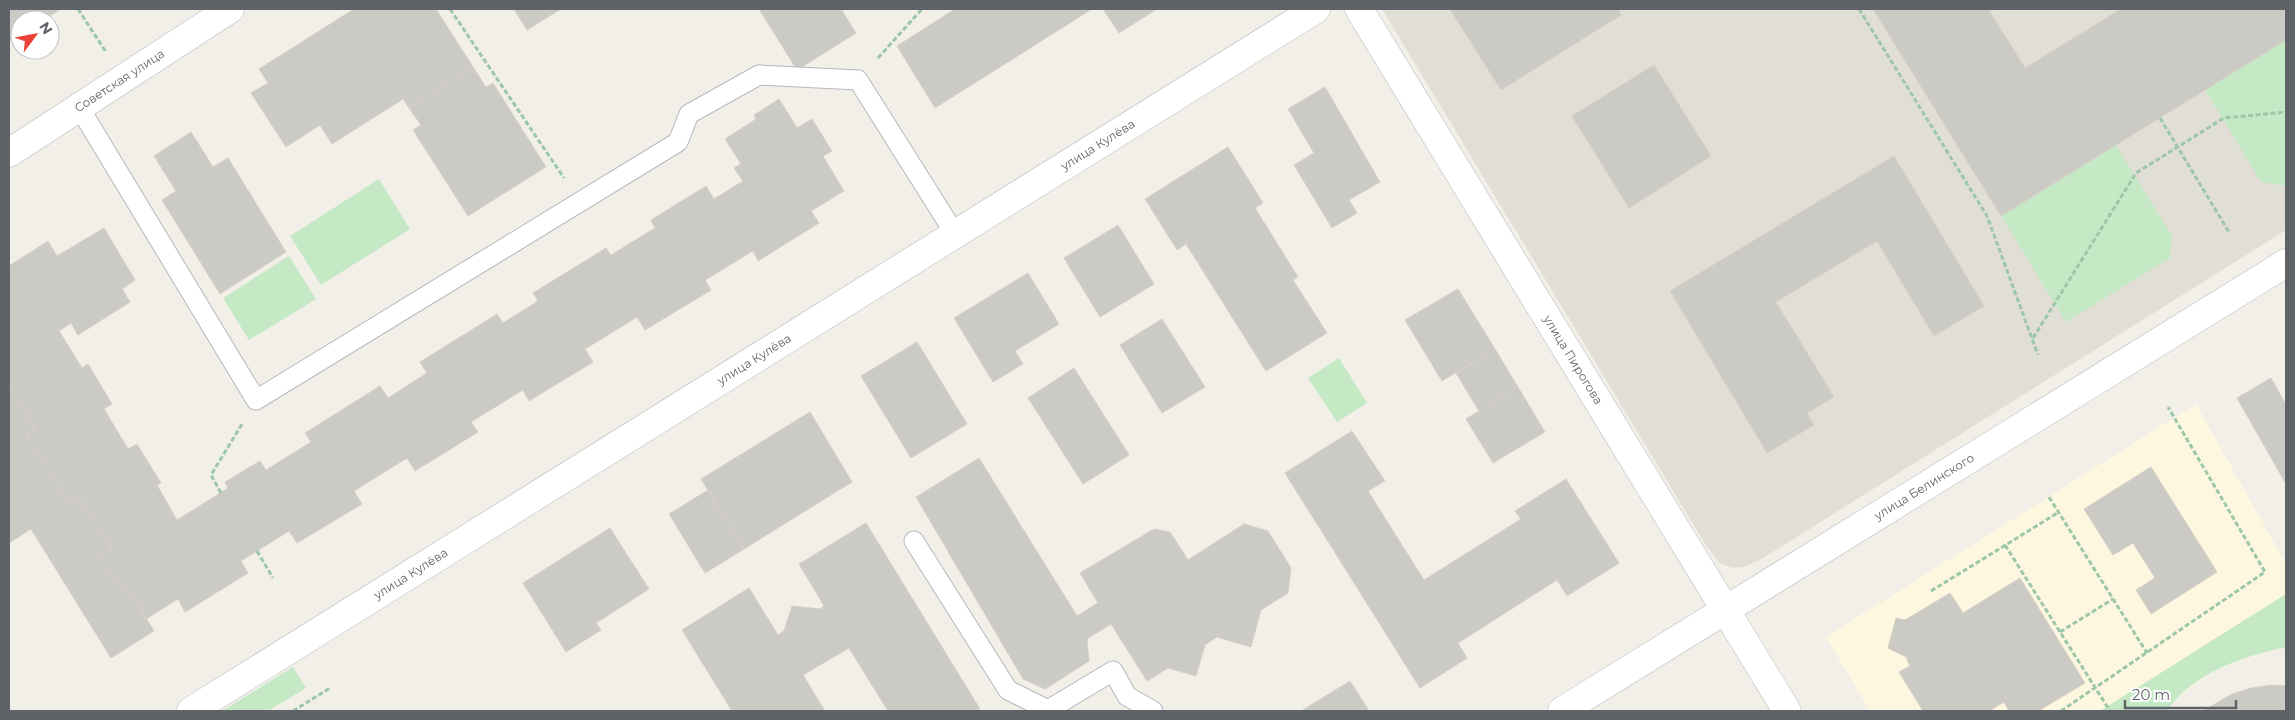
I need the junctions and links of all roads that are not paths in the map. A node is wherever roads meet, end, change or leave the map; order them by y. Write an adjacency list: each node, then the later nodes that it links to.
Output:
1 (230, 9): 4 (street, Советская улица)
2 (1316, 9): 6 (street, улица Кулёва)
3 (1359, 9): 9 (street, улица Пирогова)
4 (79, 107): 5 (street, Советская улица); 6 (lane)
5 (11, 147)
6 (954, 234): 10 (street, улица Кулёва)
7 (2286, 262): 9 (street, улица Белинского)
8 (914, 541): 11 (lane)
9 (1726, 609): 12 (street, улица Белинского); 13 (street, улица Пирогова)
10 (192, 711)
11 (1153, 711)
12 (1562, 711)
13 (1788, 711)

